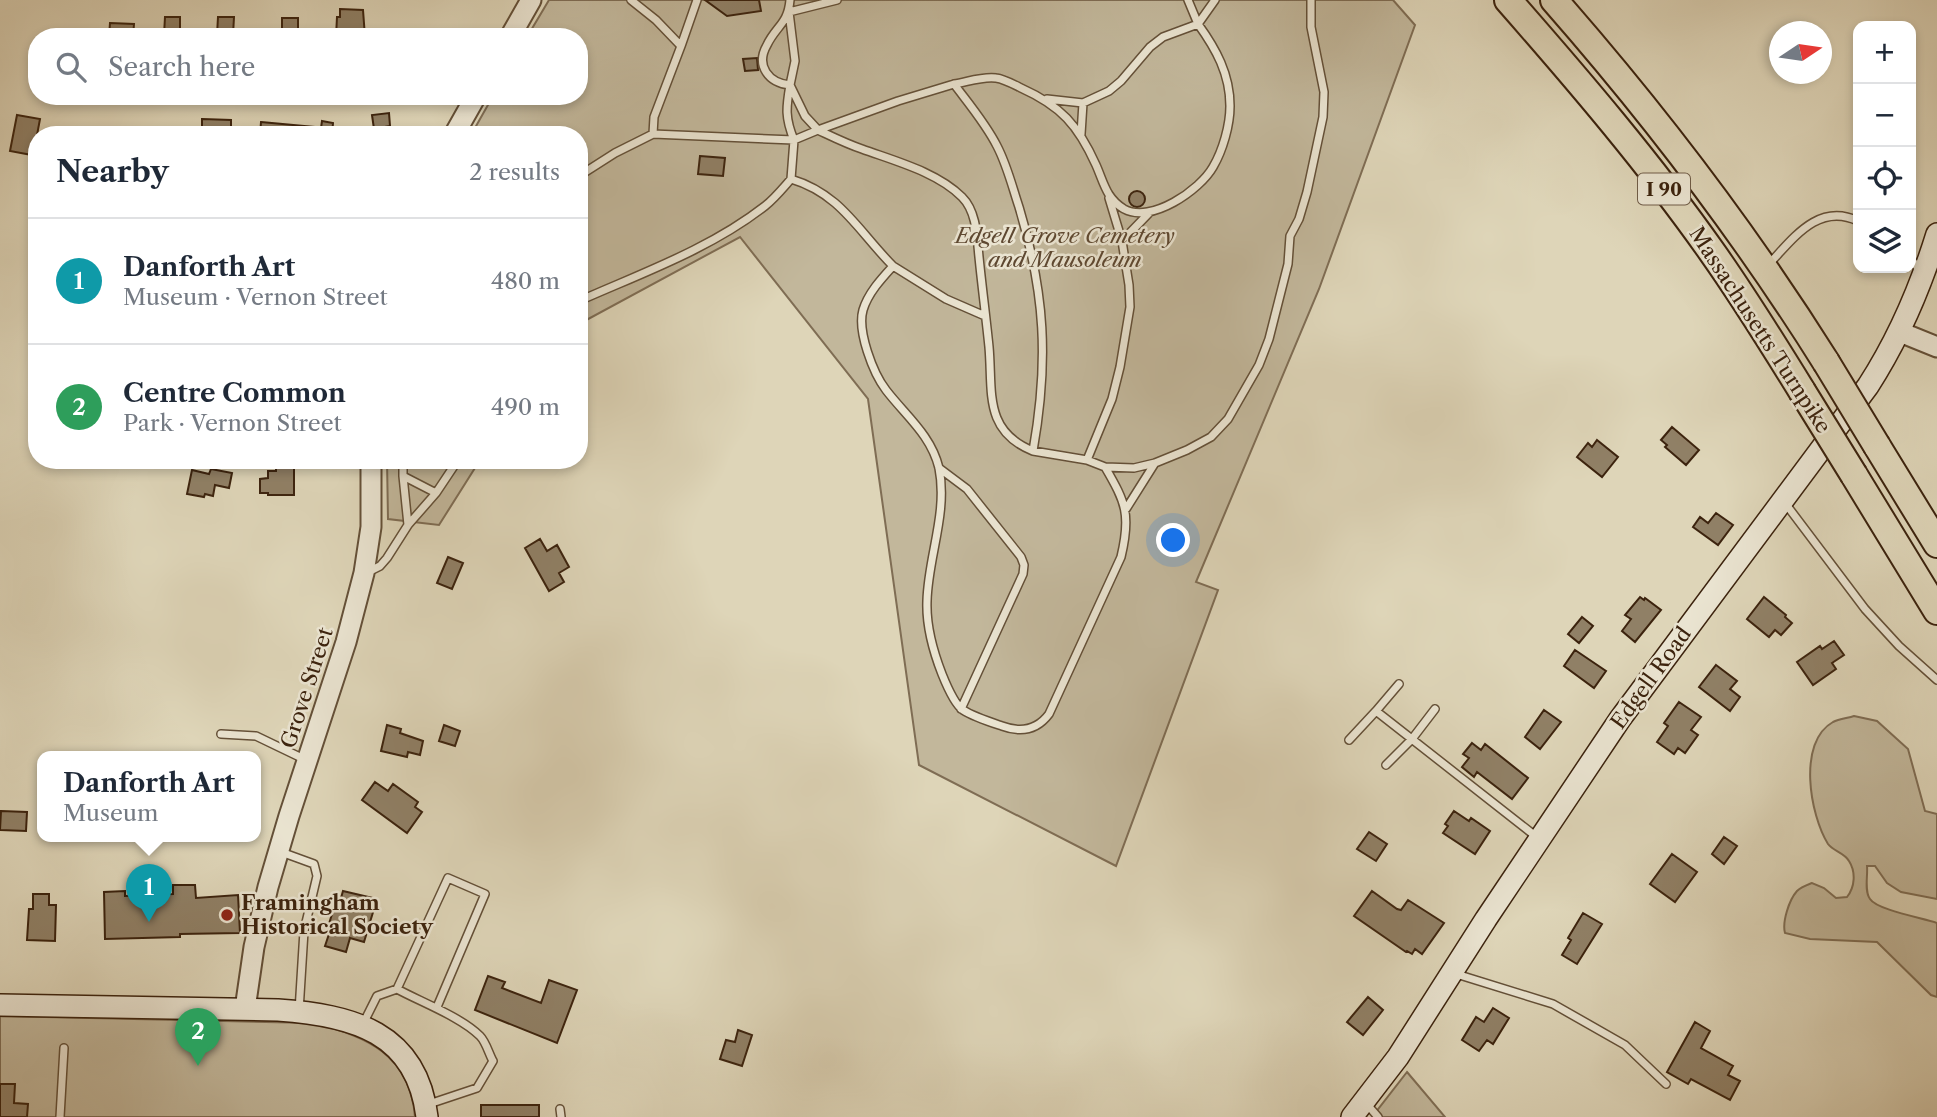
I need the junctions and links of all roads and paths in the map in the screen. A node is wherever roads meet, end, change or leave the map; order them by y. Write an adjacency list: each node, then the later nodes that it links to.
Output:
1 (531, 0): 13 (street)
2 (631, 0): 14 (lane)
3 (697, 0): 14 (lane)
4 (790, 0): 11 (lane)
5 (837, 0): 11 (lane)
6 (1188, 0): 12 (lane)
7 (1214, 0): 12 (lane)
8 (1311, 0): 41 (lane)
9 (1508, 0): 54 (highway, Massachusetts Turnpike / I 90, bridge)
10 (1554, 0): 34 (highway, Massachusetts Turnpike / I 90)
11 (789, 12): 16 (lane); 16 (lane)
12 (1198, 24): 18 (lane); 28 (lane)
13 (515, 28)
14 (681, 46): 22 (lane)
15 (954, 84): 17 (lane); 21 (lane); 39 (lane)
16 (790, 85): 21 (lane); 24 (lane)
17 (1046, 99): 18 (lane); 23 (lane)
18 (1083, 103): 23 (lane)
19 (471, 105): 20 (street)
20 (459, 126)
21 (818, 130): 24 (lane); 36 (lane)
22 (653, 134): 24 (lane); 25 (lane)
23 (1081, 134): 27 (lane)
24 (794, 140): 26 (lane)
25 (588, 170)
26 (791, 179): 32 (lane); 35 (lane)
27 (1109, 197): 28 (lane); 31 (lane)
28 (1149, 214): 31 (lane)
29 (1853, 219): 34 (lane)
30 (1937, 234): 33 (main road, Edgell Road)
31 (1122, 241): 40 (lane)
32 (893, 266): 36 (lane); 43 (lane)
33 (1917, 267): 37 (main road, Edgell Road)
34 (1765, 268): 52 (highway, Massachusetts Turnpike / I 90, bridge)
35 (588, 297)
36 (985, 316): 39 (lane)
37 (1900, 332): 38 (street); 49 (main road, Edgell Road)
38 (1937, 347)
39 (1033, 451): 40 (lane)
40 (1087, 460): 42 (lane)
41 (1155, 463): 42 (lane); 50 (lane)
42 (1105, 467): 50 (lane)
43 (939, 468): 57 (lane); 57 (lane)
44 (371, 469): 53 (street, Grove Street)
45 (403, 469): 47 (lane)
46 (452, 469): 48 (lane)
47 (403, 476): 48 (lane); 51 (lane)
48 (436, 493): 51 (lane)
49 (1782, 499): 55 (lane); 65 (main road, Edgell Road)
50 (1126, 509): 57 (lane)
51 (408, 525): 53 (lane)
52 (1937, 544)
53 (364, 573): 63 (street, Grove Street)
54 (1937, 611)
55 (1937, 680)
56 (1399, 684): 59 (lane)
57 (961, 709)
58 (1435, 709): 62 (lane)
59 (1376, 711): 61 (lane); 62 (lane)
60 (221, 734): 63 (lane)
61 (1349, 740)
62 (1412, 740): 64 (lane); 65 (lane)
63 (307, 761): 66 (street, Grove Street)
64 (1386, 765)
65 (1539, 838): 67 (main road, Edgell Road)
66 (278, 851): 71 (street, Grove Street); 72 (lane)
67 (1453, 972): 75 (lane); 77 (main road, Edgell Road)
68 (397, 989): 70 (lane); 70 (lane); 73 (lane)
69 (0, 1005): 71 (main road)
70 (436, 1007): 76 (lane)
71 (245, 1009): 72 (main road)
72 (299, 1011): 73 (main road)
73 (362, 1025): 76 (main road)
74 (64, 1048): 78 (lane)
75 (1666, 1084)
76 (426, 1111)
77 (1365, 1112)
78 (60, 1117)

